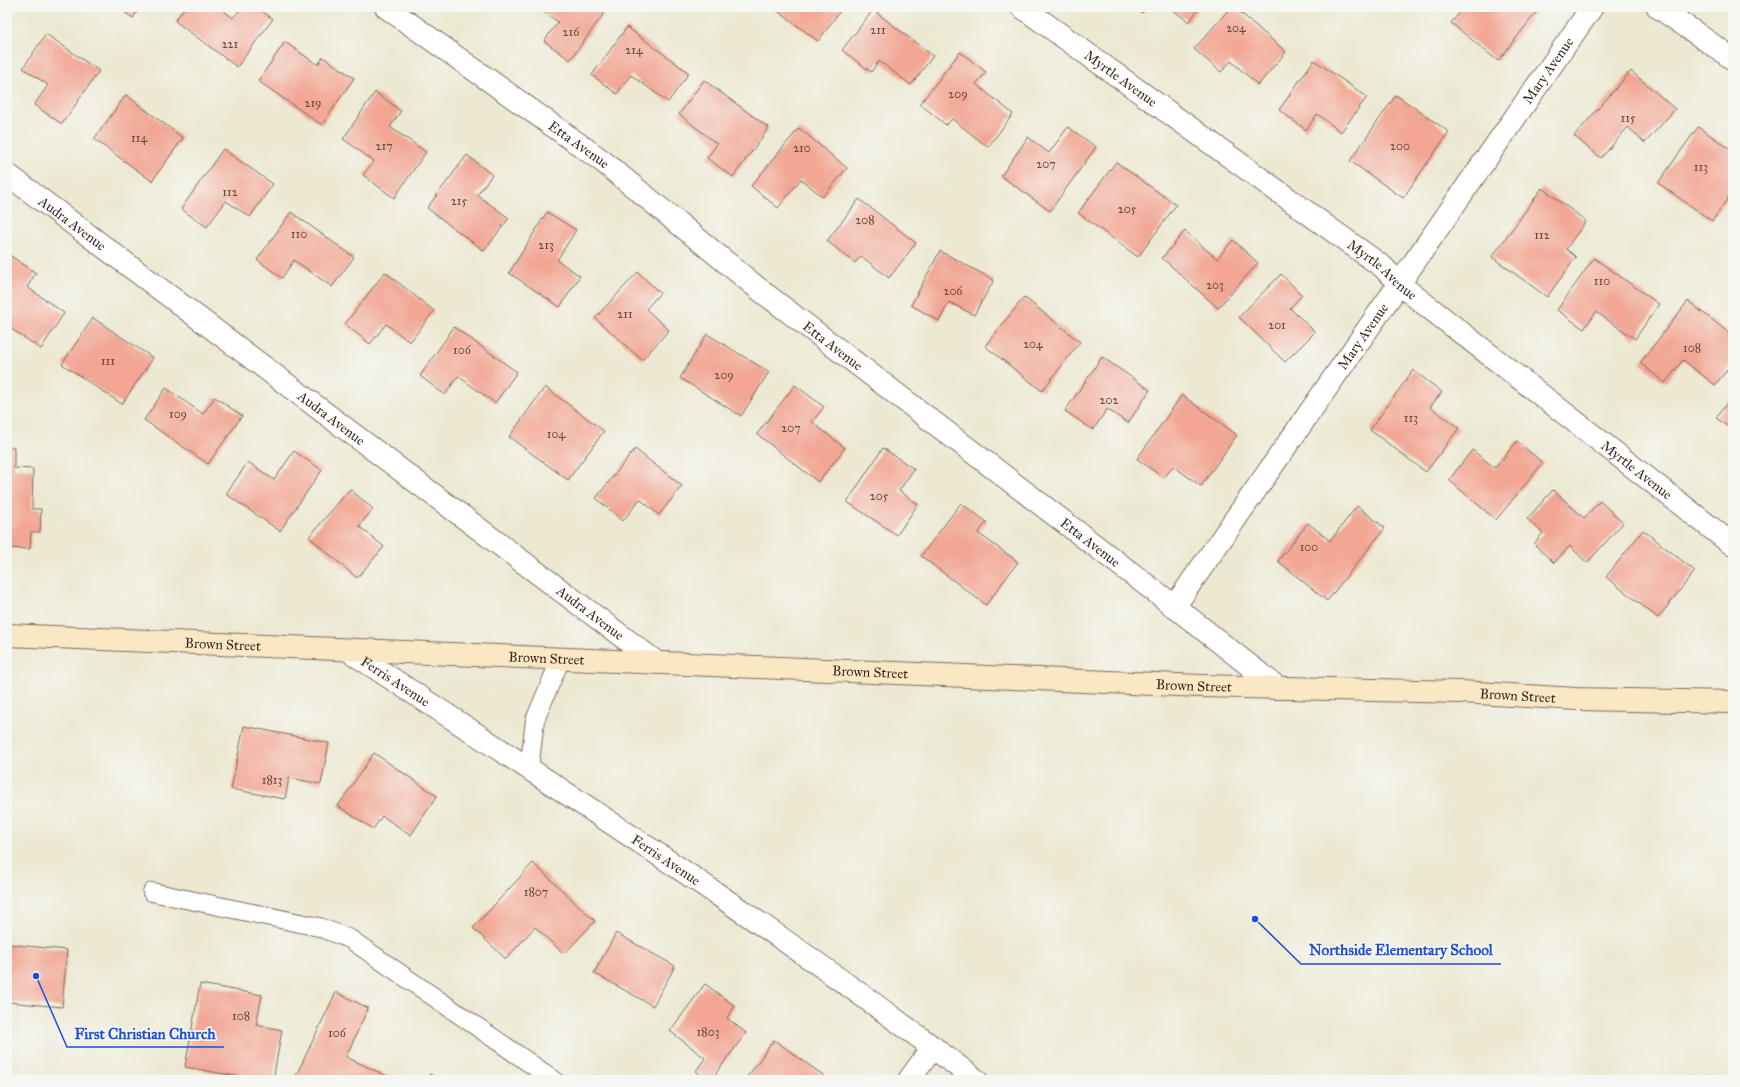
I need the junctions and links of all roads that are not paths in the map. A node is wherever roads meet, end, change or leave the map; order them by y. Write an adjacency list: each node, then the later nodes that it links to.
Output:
1 (386, 7): 9 (street, Etta Avenue)
2 (1022, 7): 7 (street, Myrtle Avenue)
3 (1592, 7): 7 (street, Mary Avenue)
4 (1658, 7): 5 (street)
5 (1733, 59)
6 (7, 174): 13 (street, Audra Avenue)
7 (1399, 284): 8 (street, Myrtle Avenue); 9 (street, Mary Avenue)
8 (1733, 545)
9 (1174, 607): 14 (street, Etta Avenue)
10 (7, 635): 11 (main road, Brown Street)
11 (348, 650): 12 (main road, Brown Street); 16 (street, Ferris Avenue)
12 (561, 658): 13 (main road, Brown Street); 16 (lane)
13 (656, 662): 14 (main road, Brown Street)
14 (1278, 688): 15 (main road, Brown Street)
15 (1733, 702)
16 (529, 770): 18 (street, Ferris Avenue)
17 (152, 892): 19 (lane)
18 (933, 1047): 20 (street); 21 (street, Ferris Avenue)
19 (554, 1080)
20 (909, 1080)
21 (976, 1080)

